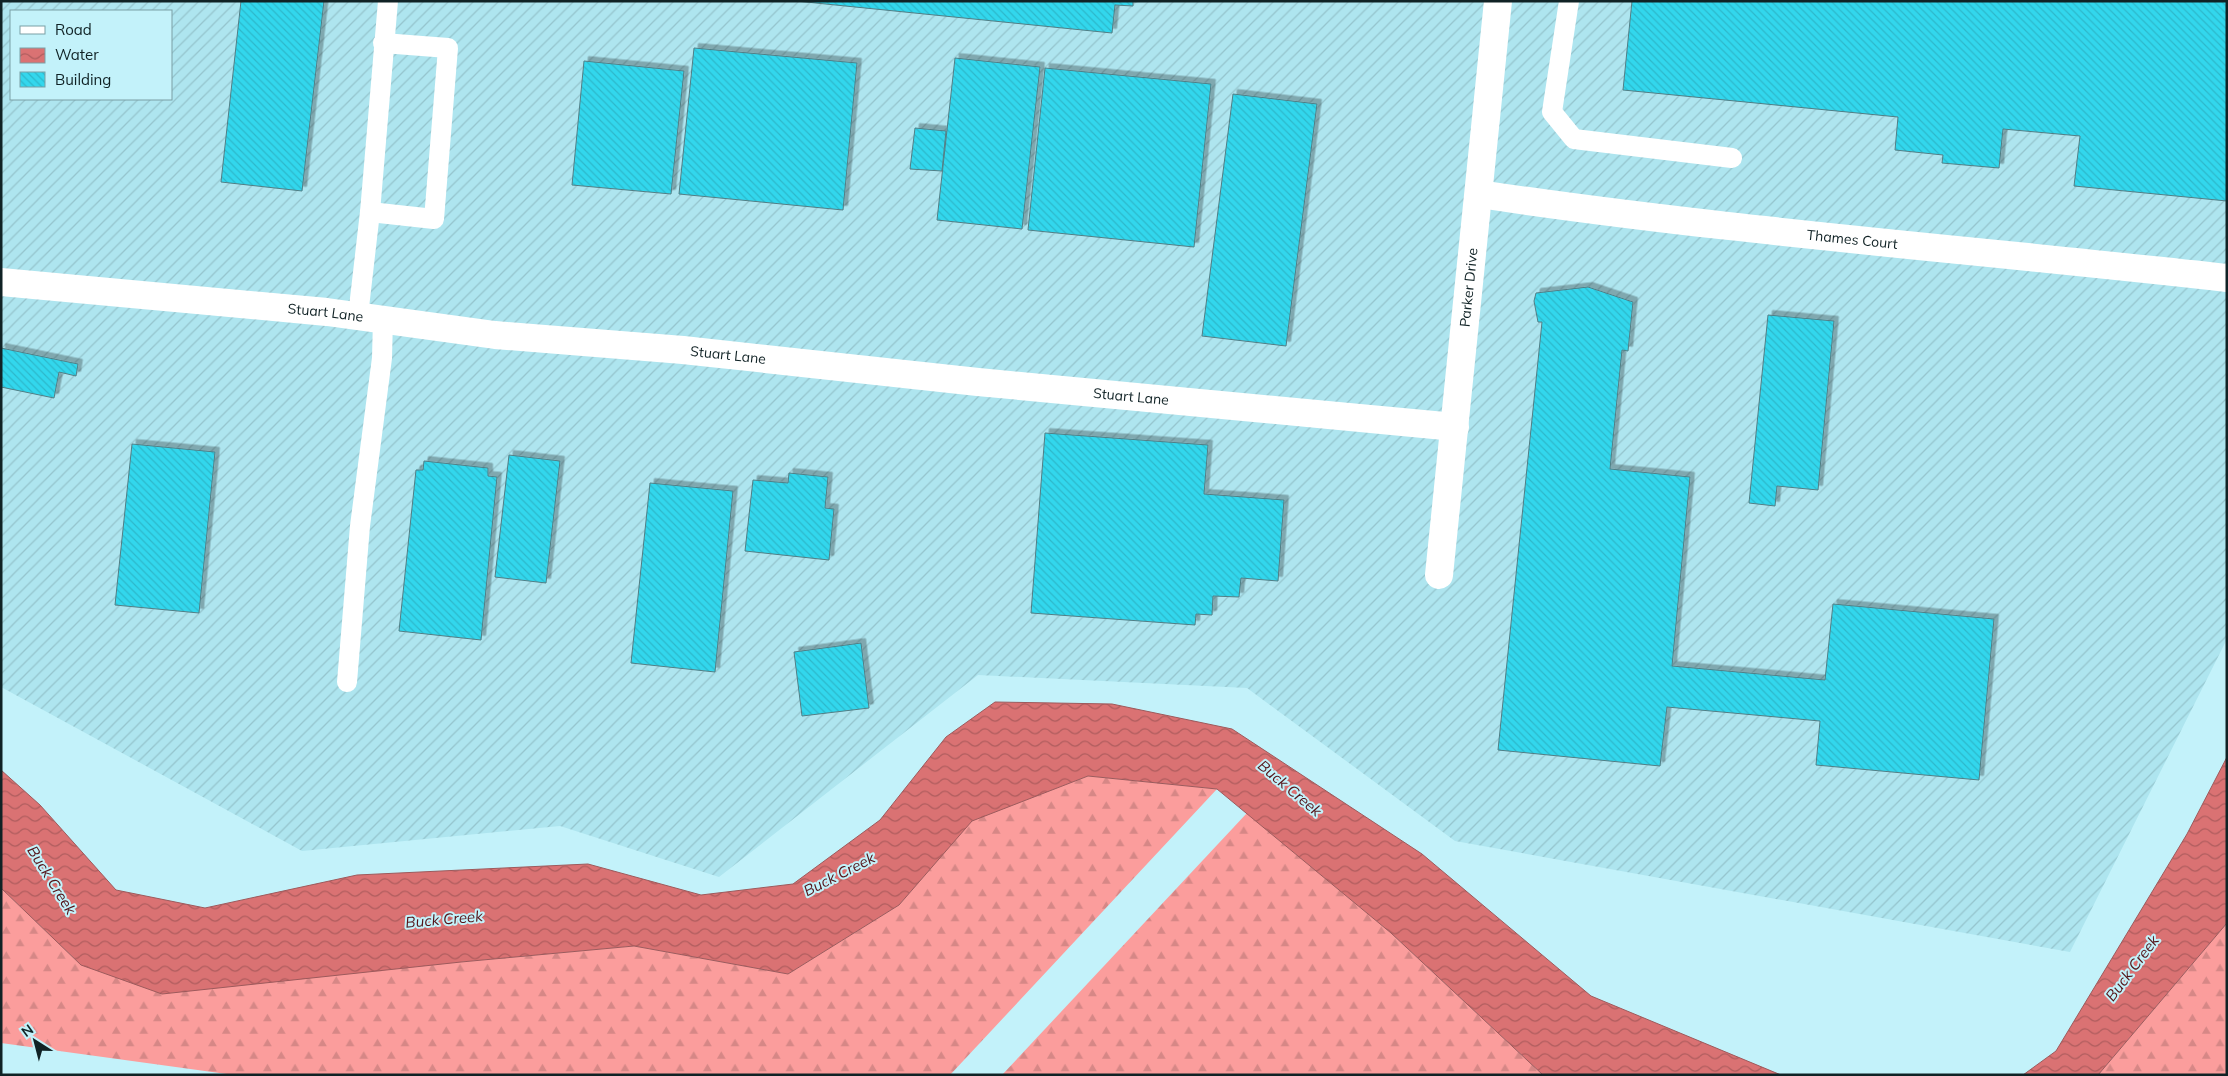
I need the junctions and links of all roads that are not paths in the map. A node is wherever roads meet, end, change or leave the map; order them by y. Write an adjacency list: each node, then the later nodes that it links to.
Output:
1 (388, 1): 4 (lane)
2 (1498, 1): 6 (street, Parker Drive)
3 (1568, 1): 5 (lane)
4 (383, 43): 7 (lane); 7 (lane)
5 (1732, 158)
6 (1479, 194): 8 (street, Thames Court); 11 (street, Parker Drive)
7 (370, 212): 10 (lane)
8 (2227, 278)
9 (1, 282): 10 (street, Stuart Lane)
10 (370, 317): 11 (street, Stuart Lane); 13 (lane)
11 (1455, 427): 12 (street, Parker Drive)
12 (1439, 575)
13 (347, 682)

